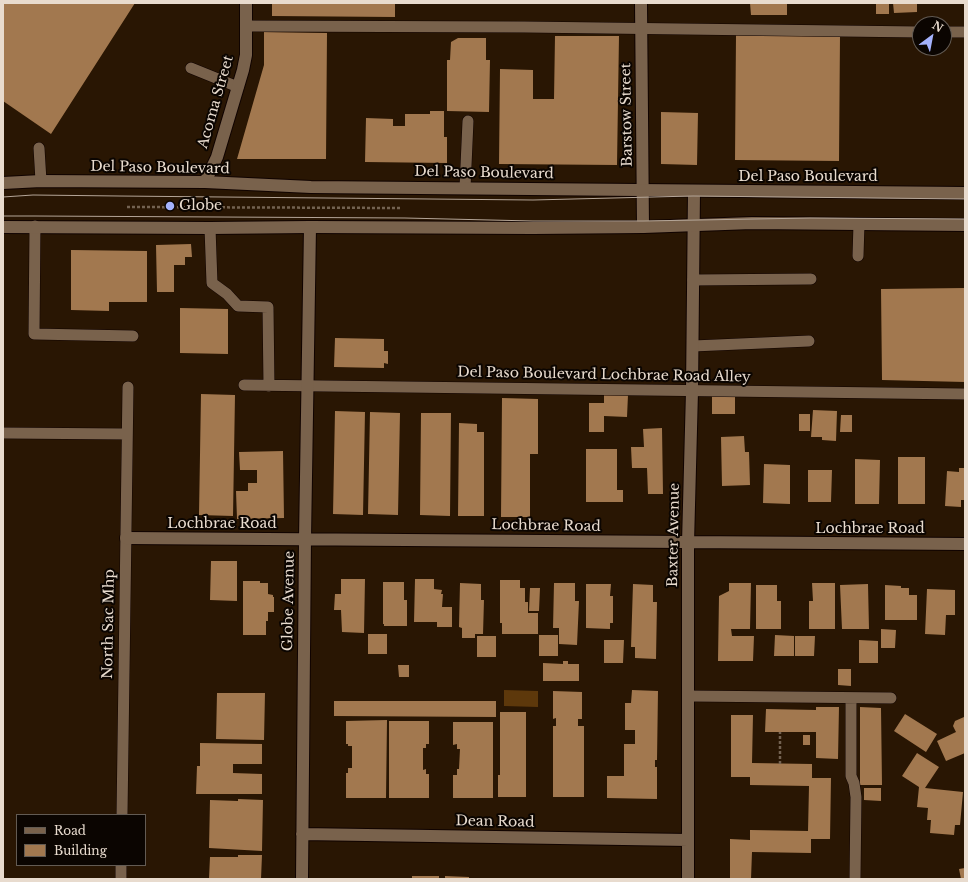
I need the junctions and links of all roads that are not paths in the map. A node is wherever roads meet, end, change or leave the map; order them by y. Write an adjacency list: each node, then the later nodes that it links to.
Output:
1 (246, 3): 3 (street, Acoma Street)
2 (641, 3): 4 (street, Barstow Street)
3 (246, 26): 4 (lane); 9 (street, Acoma Street)
4 (641, 29): 5 (lane); 16 (street, Barstow Street)
5 (912, 32)
6 (952, 32): 7 (lane)
7 (965, 32)
8 (191, 68): 9 (lane)
9 (238, 87): 13 (street, Acoma Street)
10 (468, 121): 15 (lane)
11 (39, 148): 12 (lane)
12 (41, 181): 13 (street, Del Paso Boulevard); 14 (street, Del Paso Boulevard)
13 (205, 182): 15 (street, Del Paso Boulevard)
14 (3, 183)
15 (465, 188): 16 (street, Del Paso Boulevard)
16 (642, 190): 17 (street, Del Paso Boulevard); 25 (street, Barstow Street)
17 (694, 191): 18 (street, Del Paso Boulevard); 20 (street, Baxter Avenue)
18 (965, 193)
19 (859, 224): 20 (street); 21 (street); 27 (lane)
20 (693, 225): 25 (street); 29 (street, Baxter Avenue)
21 (965, 225)
22 (35, 226): 23 (street); 26 (street); 30 (lane)
23 (3, 227)
24 (310, 227): 25 (street); 26 (street); 35 (street, Globe Avenue)
25 (643, 227)
26 (210, 228): 34 (lane)
27 (858, 256)
28 (811, 279): 29 (lane)
29 (693, 280): 32 (street, Baxter Avenue)
30 (133, 336)
31 (809, 341): 32 (lane)
32 (692, 346): 37 (street, Baxter Avenue)
33 (244, 385): 34 (lane, Del Paso Boulevard Lochbrae Road Alley)
34 (269, 386): 35 (lane, Del Paso Boulevard Lochbrae Road Alley)
35 (307, 386): 37 (lane, Del Paso Boulevard Lochbrae Road Alley); 42 (street, Globe Avenue)
36 (128, 387): 40 (lane, North Sac Mhp)
37 (692, 391): 38 (lane, Del Paso Boulevard Lochbrae Road Alley); 43 (street, Baxter Avenue)
38 (965, 394)
39 (3, 433): 40 (lane)
40 (127, 434): 41 (lane, North Sac Mhp)
41 (126, 538): 42 (street, Lochbrae Road); 48 (lane, North Sac Mhp)
42 (305, 539): 43 (street, Lochbrae Road); 49 (street, Globe Avenue)
43 (688, 543): 44 (street, Lochbrae Road); 45 (street, Baxter Avenue)
44 (965, 544)
45 (688, 696): 46 (lane); 50 (street, Baxter Avenue)
46 (851, 698): 47 (lane); 55 (lane)
47 (891, 698)
48 (122, 814)
49 (302, 834): 50 (street, Dean Road); 53 (street, Globe Avenue)
50 (688, 840): 54 (street, Baxter Avenue)
51 (121, 866): 52 (lane)
52 (121, 879)
53 (302, 879)
54 (688, 879)
55 (855, 879)

